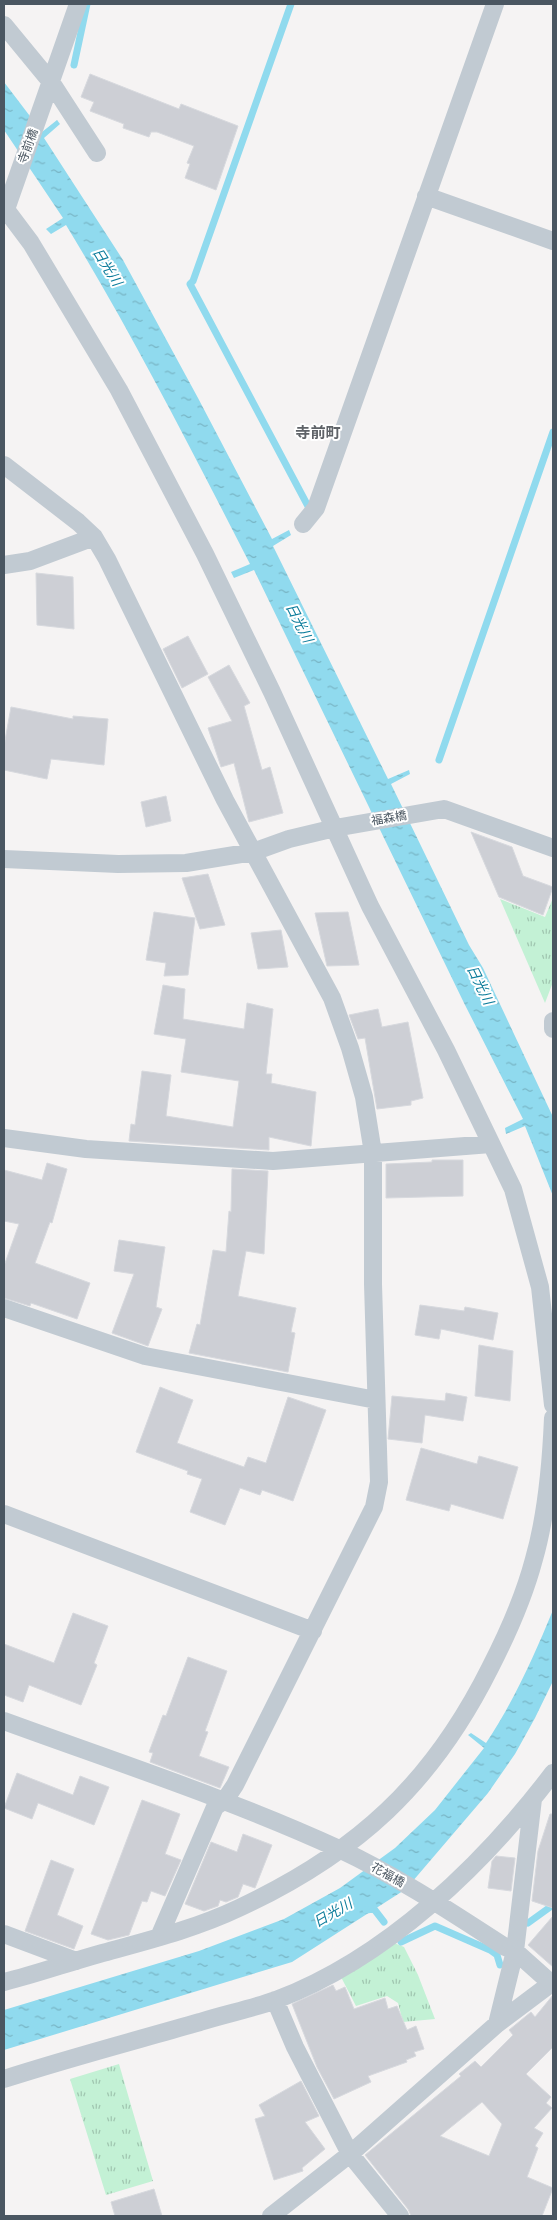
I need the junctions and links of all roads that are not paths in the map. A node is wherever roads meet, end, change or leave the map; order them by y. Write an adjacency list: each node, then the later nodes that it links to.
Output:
1 (78, 4): 4 (street, 寺前橋)
2 (495, 4): 6 (street)
3 (4, 25): 4 (street)
4 (51, 82): 5 (street); 7 (street, 寺前橋)
5 (97, 153)
6 (426, 196): 8 (street); 10 (street)
7 (4, 210): 13 (street)
8 (553, 241)
9 (4, 465): 11 (street)
10 (303, 524)
11 (94, 537): 12 (street); 15 (street)
12 (4, 565)
13 (335, 828): 14 (street, 福森橋); 15 (street, 福森橋); 20 (street)
14 (553, 848)
15 (253, 852): 16 (street, 福森橋); 21 (street)
16 (4, 859)
17 (553, 1021): 18 (street)
18 (553, 1029)
19 (4, 1138): 21 (street)
20 (491, 1144): 21 (street); 24 (street)
21 (373, 1153): 23 (street)
22 (4, 1308): 23 (street)
23 (376, 1400): 27 (street)
24 (553, 1405)
25 (553, 1418): 32 (street)
26 (4, 1514): 27 (street)
27 (313, 1631): 31 (street)
28 (4, 1722): 31 (street, 花福橋)
29 (553, 1773): 30 (street)
30 (533, 1799): 33 (street); 36 (street)
31 (225, 1800): 32 (street, 花福橋); 35 (street)
32 (343, 1851): 33 (street, 花福橋); 35 (street)
33 (432, 1900): 36 (street, 花福橋); 40 (street)
34 (4, 1934): 37 (street)
35 (159, 1937): 37 (street)
36 (515, 1951): 39 (street, 花福橋); 41 (street)
37 (76, 1961): 38 (street)
38 (4, 1982)
39 (553, 1984): 41 (street)
40 (275, 2000): 42 (street); 43 (street)
41 (497, 2024): 43 (street)
42 (4, 2079)
43 (350, 2154): 44 (street); 45 (street)
44 (271, 2216)
45 (400, 2216)

